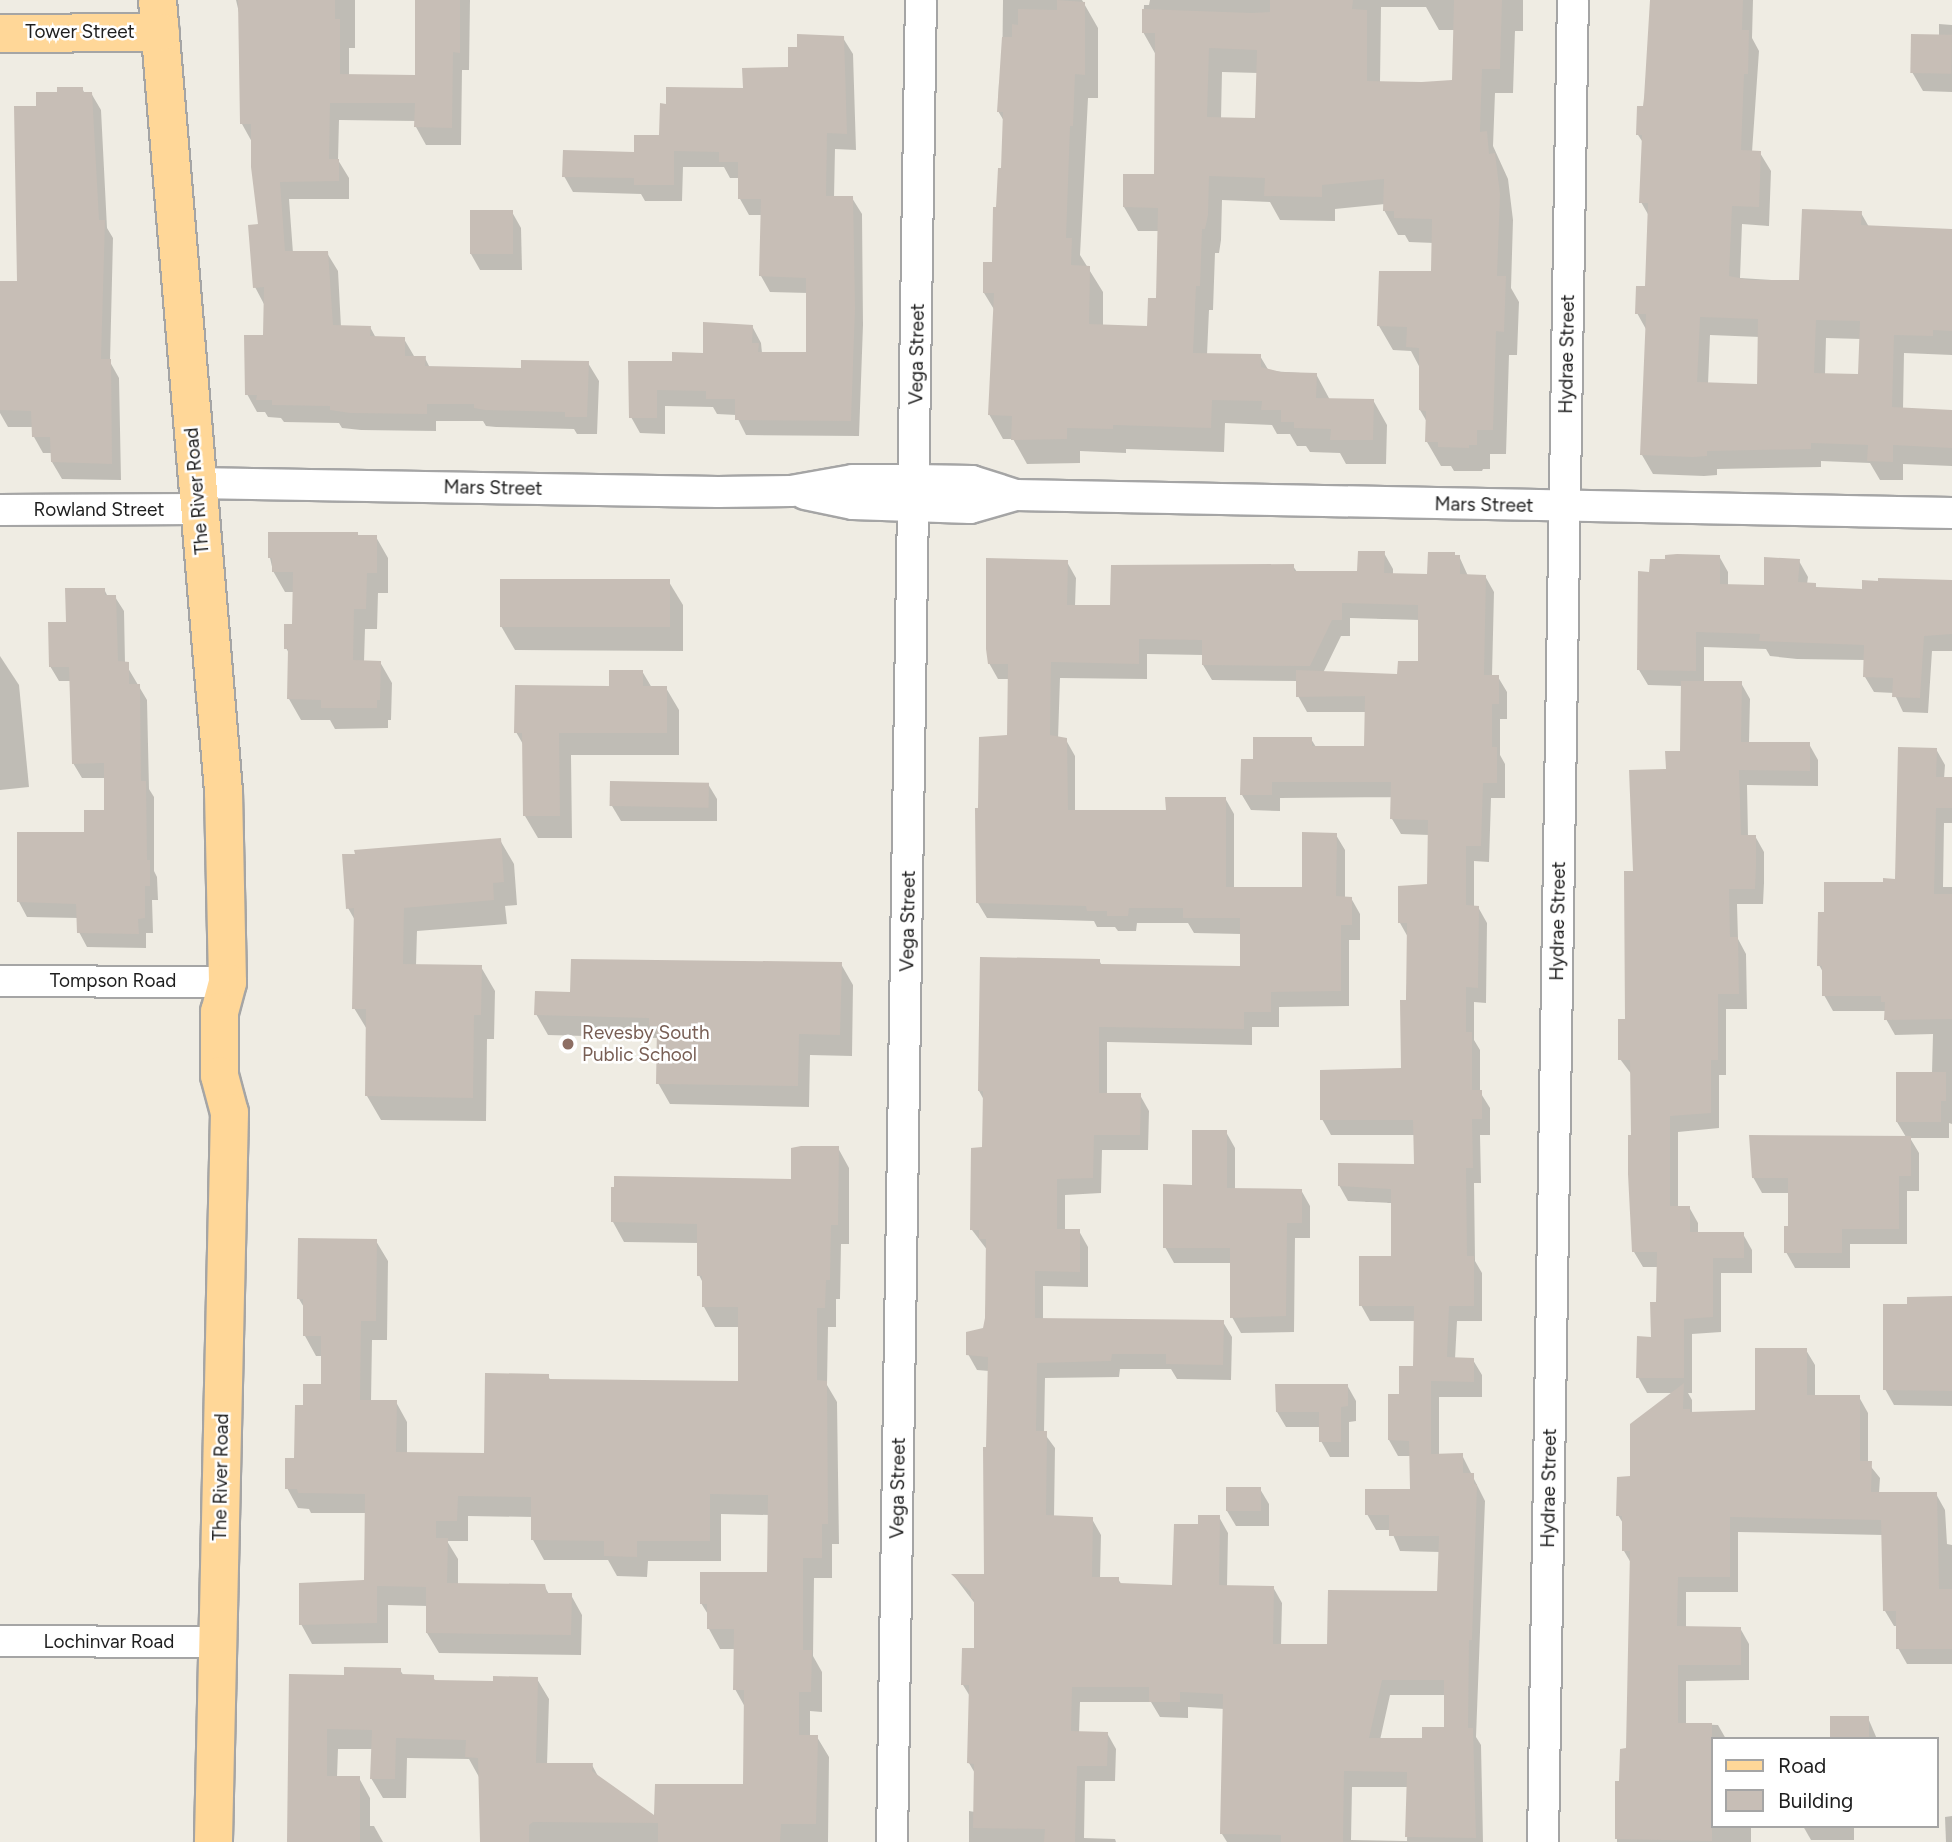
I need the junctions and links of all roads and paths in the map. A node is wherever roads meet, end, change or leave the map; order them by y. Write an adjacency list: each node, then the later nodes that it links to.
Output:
1 (921, 0): 5 (street, Vega Street)
2 (1573, 0): 7 (street, Hydrae Street)
3 (158, 16): 4 (main road, Tower Street); 6 (main road, The River Road)
4 (0, 33)
5 (914, 493): 6 (street, Mars Street); 7 (street, Mars Street); 15 (street, Vega Street)
6 (196, 496): 8 (street, Rowland Street); 11 (main road, The River Road)
7 (1565, 506): 9 (street, Mars Street); 16 (street, Hydrae Street)
8 (0, 510)
9 (1952, 513)
10 (0, 981): 11 (street, Tompson Road)
11 (227, 982): 13 (main road, The River Road)
12 (0, 1641): 13 (street, Lochinvar Road)
13 (218, 1642): 14 (main road, The River Road)
14 (213, 1842)
15 (892, 1842)
16 (1543, 1842)

